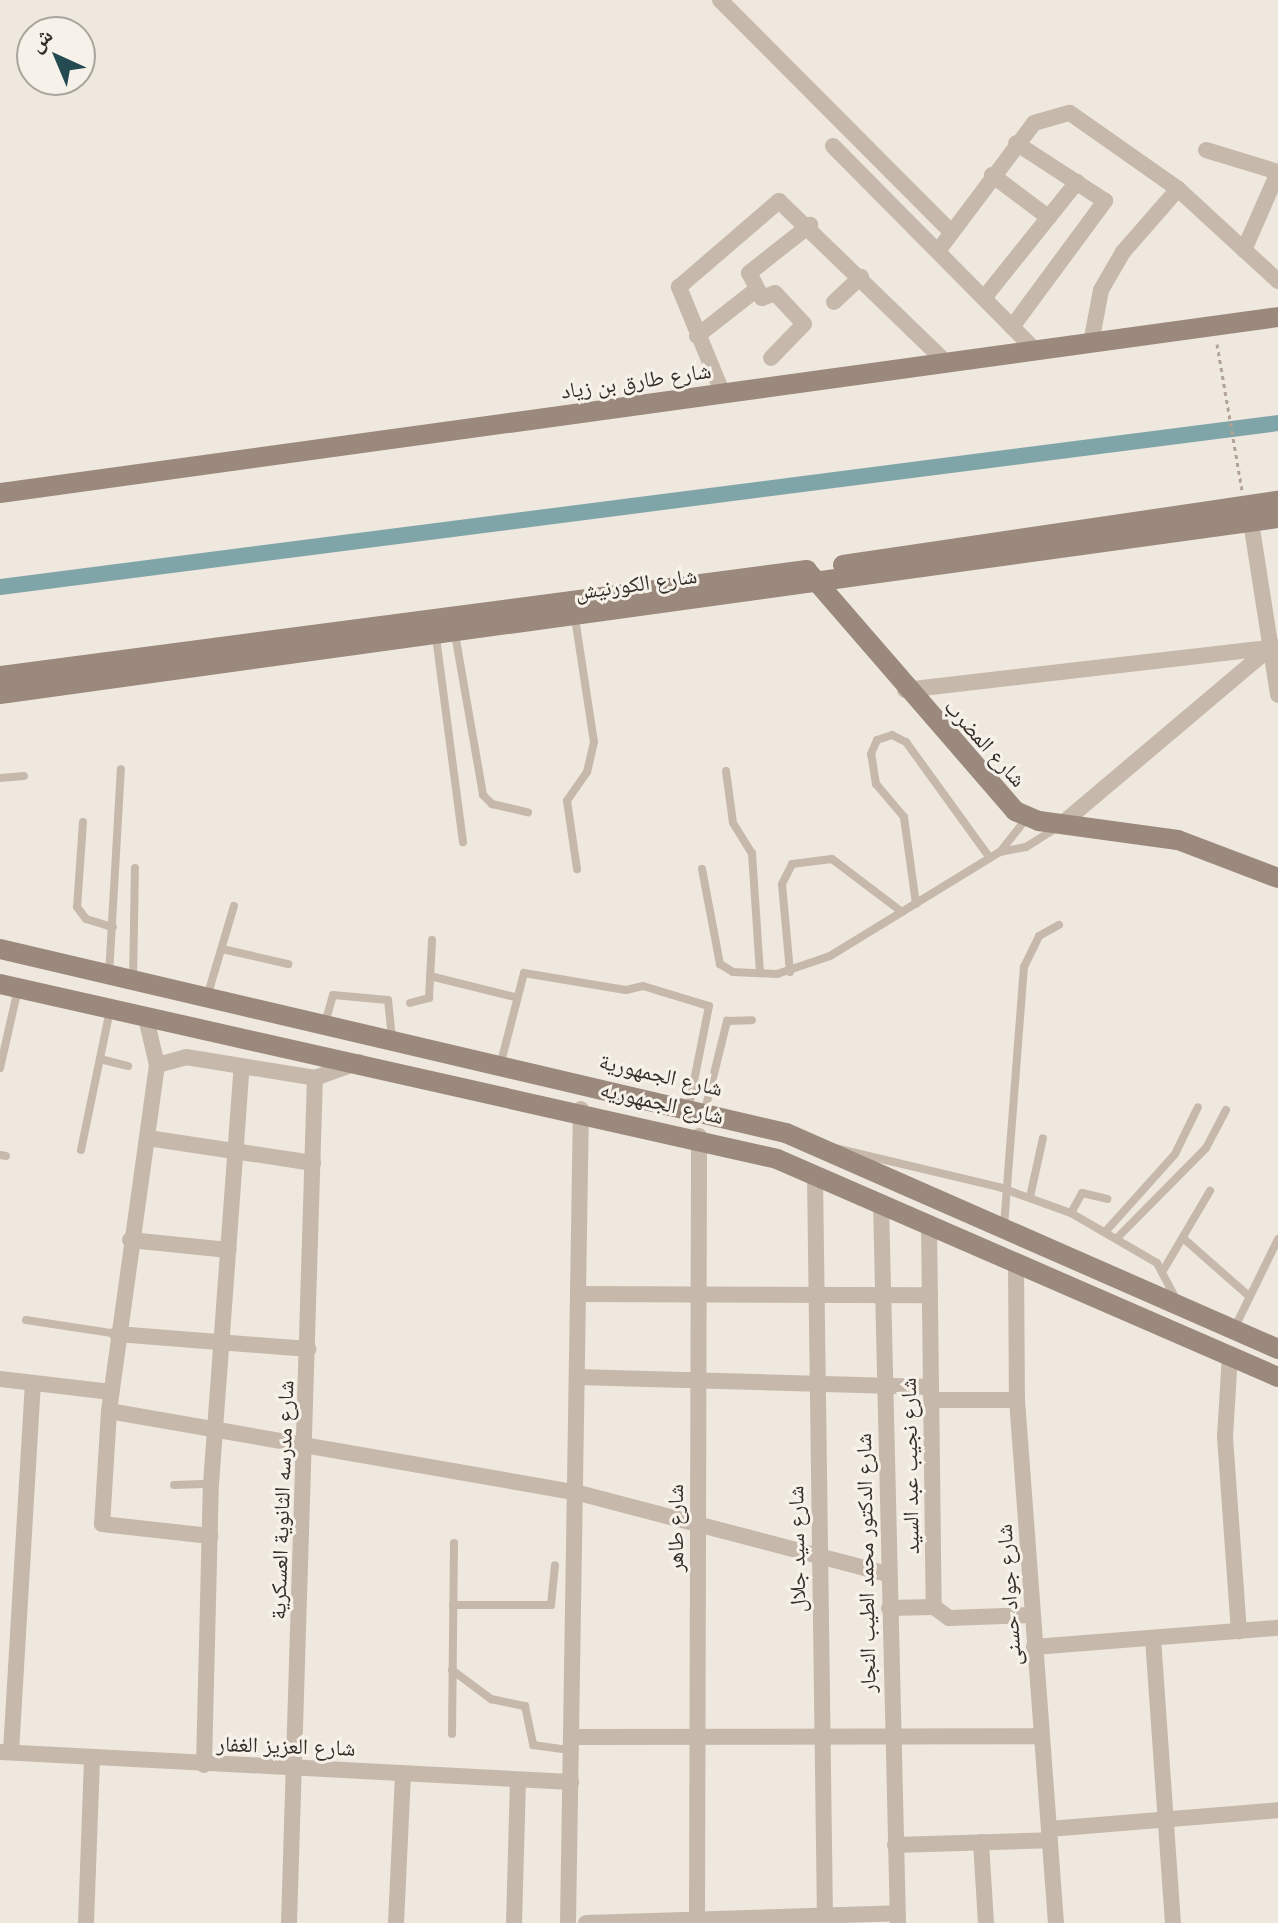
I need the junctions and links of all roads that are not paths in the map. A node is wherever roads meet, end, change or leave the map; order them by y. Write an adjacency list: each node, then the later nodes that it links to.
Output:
1 (720, 0): 11 (street)
2 (1016, 143): 6 (street); 7 (street); 8 (street)
3 (833, 146): 13 (street)
4 (1206, 150): 5 (street)
5 (1278, 172): 12 (street)
6 (992, 175): 9 (street); 11 (street)
7 (1077, 182): 9 (street); 20 (street)
8 (1178, 189): 12 (street); 22 (street)
9 (1049, 218): 17 (street)
10 (810, 225): 14 (street); 16 (street); 21 (street)
11 (951, 232): 13 (street)
12 (1244, 250): 15 (street)
13 (938, 251): 17 (street)
14 (861, 277): 18 (street); 25 (street)
15 (1278, 281)
16 (757, 289): 21 (street); 24 (street)
17 (984, 298): 20 (street)
18 (834, 302)
19 (1278, 317): 22 (main road, شارع طارق بن زياد)
20 (1012, 327): 23 (street)
21 (697, 336): 26 (street)
22 (1091, 343): 23 (main road, شارع طارق بن زياد)
23 (1035, 350): 25 (main road, شارع طارق بن زياد)
24 (771, 358)
25 (946, 362): 26 (main road, شارع طارق بن زياد)
26 (723, 394): 27 (main road, شارع طارق بن زياد)
27 (0, 493)
28 (1278, 501): 31 (main road, شارع الكورنيش)
29 (1278, 518): 30 (main road, شارع الكورنيش)
30 (1251, 522): 31 (main road, شارع الكورنيش); 34 (street)
31 (811, 576): 32 (main road, شارع الكورنيش); 35 (main road, شارع الكورنيش); 36 (main road, شارع المضرب)
32 (575, 618): 33 (main road, شارع الكورنيش); 51 (lane)
33 (445, 635): 37 (main road, شارع الكورنيش); 43 (lane); 47 (lane)
34 (1274, 648): 36 (street); 38 (street); 46 (street)
35 (0, 676)
36 (905, 690): 44 (main road, شارع المضرب)
37 (0, 694)
38 (1278, 695)
39 (121, 769): 58 (lane)
40 (726, 771): 64 (lane)
41 (24, 776): 42 (lane)
42 (0, 778)
43 (528, 812)
44 (1027, 817): 46 (main road, شارع المضرب); 48 (lane)
45 (83, 822): 58 (lane)
46 (1064, 822): 48 (lane); 53 (main road, شارع المضرب)
47 (463, 842)
48 (1000, 852): 49 (lane)
49 (990, 858): 54 (lane); 54 (lane)
50 (135, 868): 67 (lane)
51 (577, 869)
52 (702, 869): 64 (lane)
53 (1278, 878)
54 (916, 904): 56 (lane)
55 (234, 906): 61 (lane)
56 (902, 912): 63 (lane); 63 (lane)
57 (1059, 925): 102 (lane)
58 (113, 927): 65 (lane)
59 (432, 940): 66 (lane)
60 (0, 949): 65 (main road, شارع الجمهورية)
61 (222, 949): 62 (lane); 69 (lane)
62 (288, 964)
63 (790, 972): 64 (lane)
64 (760, 973)
65 (109, 975): 67 (main road, شارع الجمهورية)
66 (430, 976): 70 (lane); 72 (lane)
67 (133, 981): 69 (main road, شارع الجمهورية)
68 (9, 986): 73 (main road, شارع الجمهوريه); 87 (lane)
69 (207, 997): 71 (main road, شارع الجمهورية)
70 (515, 997): 83 (lane); 90 (lane)
71 (229, 1002): 74 (main road, شارع الجمهورية); 78 (main road)
72 (410, 1003)
73 (111, 1008): 75 (main road, شارع الجمهوريه); 81 (lane)
74 (264, 1010): 77 (main road, شارع الجمهورية); 80 (main road)
75 (146, 1018): 78 (main road, شارع الجمهوريه); 84 (street)
76 (752, 1020): 90 (lane)
77 (325, 1025): 79 (main road, شارع الجمهورية); 79 (lane)
78 (224, 1034): 80 (main road, شارع الجمهوريه)
79 (392, 1039): 83 (main road, شارع الجمهورية)
80 (259, 1041): 82 (main road, شارع الجمهوريه)
81 (100, 1059): 85 (lane); 97 (lane)
82 (359, 1062): 88 (street); 91 (main road, شارع الجمهوريه)
83 (501, 1062): 90 (main road, شارع الجمهورية)
84 (157, 1065): 86 (street); 94 (street)
85 (128, 1066)
86 (242, 1066): 88 (street); 98 (street)
87 (0, 1068)
88 (315, 1078): 99 (street, شارع مدرسه الثانوية العسكرية)
89 (1198, 1107): 111 (lane)
90 (697, 1108): 96 (main road, شارع الجمهورية)
91 (581, 1109): 93 (main road, شارع الجمهوريه); 119 (street)
92 (1226, 1110): 112 (lane)
93 (699, 1136): 101 (main road, شارع الجمهوريه); 120 (street, شارع طاهر)
94 (148, 1138): 98 (street); 115 (street)
95 (1043, 1138): 105 (lane)
96 (826, 1149): 100 (lane); 104 (main road, شارع الجمهورية)
97 (81, 1150)
98 (236, 1156): 99 (street); 116 (street)
99 (313, 1163): 132 (street, شارع مدرسه الثانوية العسكرية)
100 (928, 1168): 102 (lane); 104 (lane)
101 (815, 1175): 107 (main road, شارع الجمهوريه); 121 (street, شارع سيد جلال)
102 (1011, 1191): 105 (lane); 110 (lane)
103 (1210, 1191): 113 (lane)
104 (919, 1192): 110 (main road, شارع الجمهورية)
105 (1030, 1197): 108 (lane)
106 (1107, 1199): 108 (lane)
107 (881, 1202): 109 (main road, شارع الجمهوريه); 122 (street, شارع الدكتور محمد الطيب النجار)
108 (1071, 1213): 111 (lane)
109 (929, 1223): 117 (main road, شارع الجمهوريه); 123 (street, شارع نجيب عبد السيد)
110 (1003, 1231): 125 (main road, شارع الجمهورية)
111 (1106, 1231): 112 (lane)
112 (1118, 1237): 118 (lane)
113 (1183, 1238): 118 (lane); 124 (lane)
114 (1278, 1239): 124 (lane)
115 (130, 1240): 116 (street); 129 (street)
116 (228, 1250): 131 (street)
117 (1016, 1263): 127 (main road, شارع الجمهوريه); 144 (street, شارع جواد حسنى)
118 (1164, 1269): 125 (lane)
119 (578, 1294): 120 (street); 135 (street)
120 (699, 1294): 121 (street); 138 (street, شارع طاهر)
121 (816, 1294): 122 (street); 140 (street, شارع سيد جلال)
122 (883, 1295): 123 (street); 141 (street, شارع الدكتور محمد الطيب النجار)
123 (930, 1295): 143 (street, شارع نجيب عبد السيد)
124 (1250, 1297): 128 (lane)
125 (1178, 1306): 127 (main road); 128 (main road, شارع الجمهورية)
126 (26, 1320): 129 (lane)
127 (1170, 1329): 134 (main road, شارع الجمهوريه)
128 (1239, 1332): 130 (main road); 133 (main road, شارع الجمهورية)
129 (117, 1334): 131 (street); 142 (street)
130 (1278, 1341)
131 (221, 1348): 132 (street); 146 (street)
132 (308, 1349): 147 (street, شارع مدرسه الثانوية العسكرية)
133 (1278, 1349)
134 (1230, 1355): 136 (main road, شارع الجمهوريه); 164 (street)
135 (577, 1377): 138 (street); 150 (street)
136 (1278, 1377)
137 (0, 1379): 139 (street)
138 (699, 1381): 140 (street); 151 (street, شارع طاهر)
139 (33, 1383): 142 (street); 174 (street)
140 (817, 1384): 141 (street); 154 (street, شارع سيد جلال)
141 (884, 1385): 143 (street); 156 (street, شارع الدكتور محمد الطيب النجار)
142 (111, 1392): 145 (street)
143 (931, 1393): 144 (street); 160 (street, شارع نجيب عبد السيد)
144 (1017, 1400): 162 (street, شارع جواد حسنى)
145 (109, 1411): 146 (street); 152 (street)
146 (217, 1426): 147 (street); 148 (street)
147 (306, 1442): 150 (street); 177 (street, شارع مدرسه الثانوية العسكرية)
148 (211, 1484): 149 (lane); 152 (street)
149 (174, 1485)
150 (575, 1492): 151 (street); 158 (street)
151 (698, 1524): 154 (street); 172 (street, شارع طاهر)
152 (210, 1536): 176 (street)
153 (454, 1543): 159 (lane)
154 (819, 1556): 156 (street); 169 (street, شارع سيد جلال)
155 (555, 1565): 157 (lane)
156 (888, 1574): 161 (street, شارع الدكتور محمد الطيب النجار)
157 (555, 1581): 158 (lane); 159 (lane)
158 (574, 1581): 173 (street)
159 (453, 1605): 167 (lane)
160 (934, 1607): 161 (street); 162 (street)
161 (889, 1608): 170 (street, شارع الدكتور محمد الطيب النجار)
162 (1032, 1615): 166 (street, شارع جواد حسنى)
163 (1278, 1628): 164 (street)
164 (1239, 1631): 165 (street)
165 (1153, 1638): 166 (street); 182 (street)
166 (1034, 1647): 171 (street, شارع جواد حسنى)
167 (452, 1670): 168 (lane); 173 (lane)
168 (452, 1734)
169 (822, 1736): 170 (street); 172 (street); 187 (street, شارع سيد جلال)
170 (892, 1736): 171 (street); 185 (street, شارع الدكتور محمد الطيب النجار)
171 (1042, 1736): 183 (street, شارع جواد حسنى)
172 (697, 1737): 173 (street); 188 (street, شارع طاهر)
173 (571, 1744): 180 (street)
174 (6, 1752): 175 (street, شارع العزيز الغفار)
175 (92, 1757): 176 (street, شارع العزيز الغفار); 190 (street)
176 (204, 1765): 177 (street, شارع العزيز الغفار)
177 (294, 1768): 178 (street, شارع العزيز الغفار); 191 (street, شارع مدرسه الثانوية العسكرية)
178 (403, 1773): 179 (street, شارع العزيز الغفار); 192 (street)
179 (518, 1780): 180 (street, شارع العزيز الغفار); 193 (street)
180 (571, 1782): 194 (street)
181 (1278, 1810): 182 (street)
182 (1166, 1819): 183 (street); 198 (street)
183 (1050, 1834): 184 (street); 197 (street, شارع جواد حسنى)
184 (981, 1842): 185 (street); 196 (street)
185 (895, 1845): 186 (street, شارع الدكتور محمد الطيب النجار)
186 (897, 1918): 187 (street)
187 (824, 1919): 189 (street)
188 (697, 1920): 189 (street); 195 (street)
189 (730, 1921)
190 (86, 1923)
191 (289, 1923)
192 (396, 1923)
193 (514, 1923)
194 (568, 1923)
195 (586, 1923)
196 (986, 1923)
197 (1056, 1923)
198 (1173, 1923)

